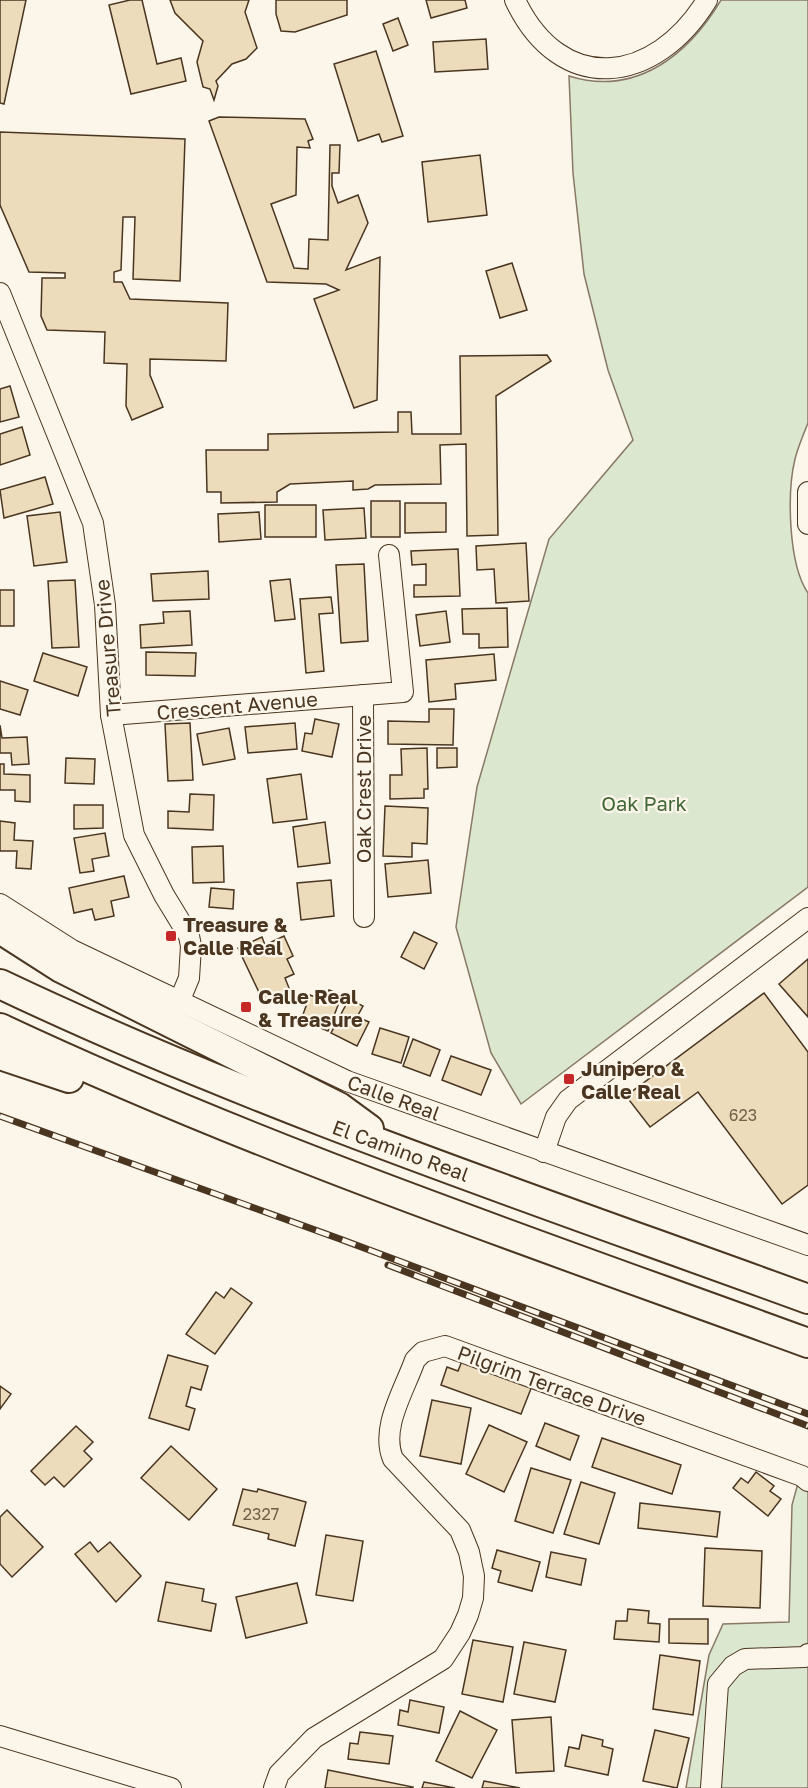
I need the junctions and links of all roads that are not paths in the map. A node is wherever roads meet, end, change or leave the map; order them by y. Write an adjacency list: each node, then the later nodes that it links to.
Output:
1 (515, 0): 2 (street)
2 (707, 0)
3 (0, 293): 8 (street, Treasure Drive)
4 (808, 492): 5 (street)
5 (808, 524)
6 (389, 555): 7 (street, Oak Crest Drive)
7 (363, 695): 8 (street, Crescent Avenue); 10 (street, Oak Crest Drive)
8 (111, 715): 14 (street, Treasure Drive)
9 (0, 904): 14 (street, Calle Real)
10 (364, 917)
11 (808, 918): 18 (street)
12 (0, 929): 17 (highway)
13 (0, 984): 17 (highway, El Camino Real)
14 (179, 1002): 18 (street, Calle Real)
15 (0, 1028): 19 (highway)
16 (0, 1055): 19 (highway)
17 (395, 1148): 21 (highway, El Camino Real)
18 (544, 1152): 20 (street, Calle Real)
19 (309, 1160): 22 (highway)
20 (808, 1245)
21 (808, 1299)
22 (808, 1343)
23 (808, 1480): 27 (street, Pilgrim Terrace Drive)
24 (808, 1654): 28 (street)
25 (0, 1736): 26 (street)
26 (171, 1788)
27 (274, 1788)
28 (711, 1788)

